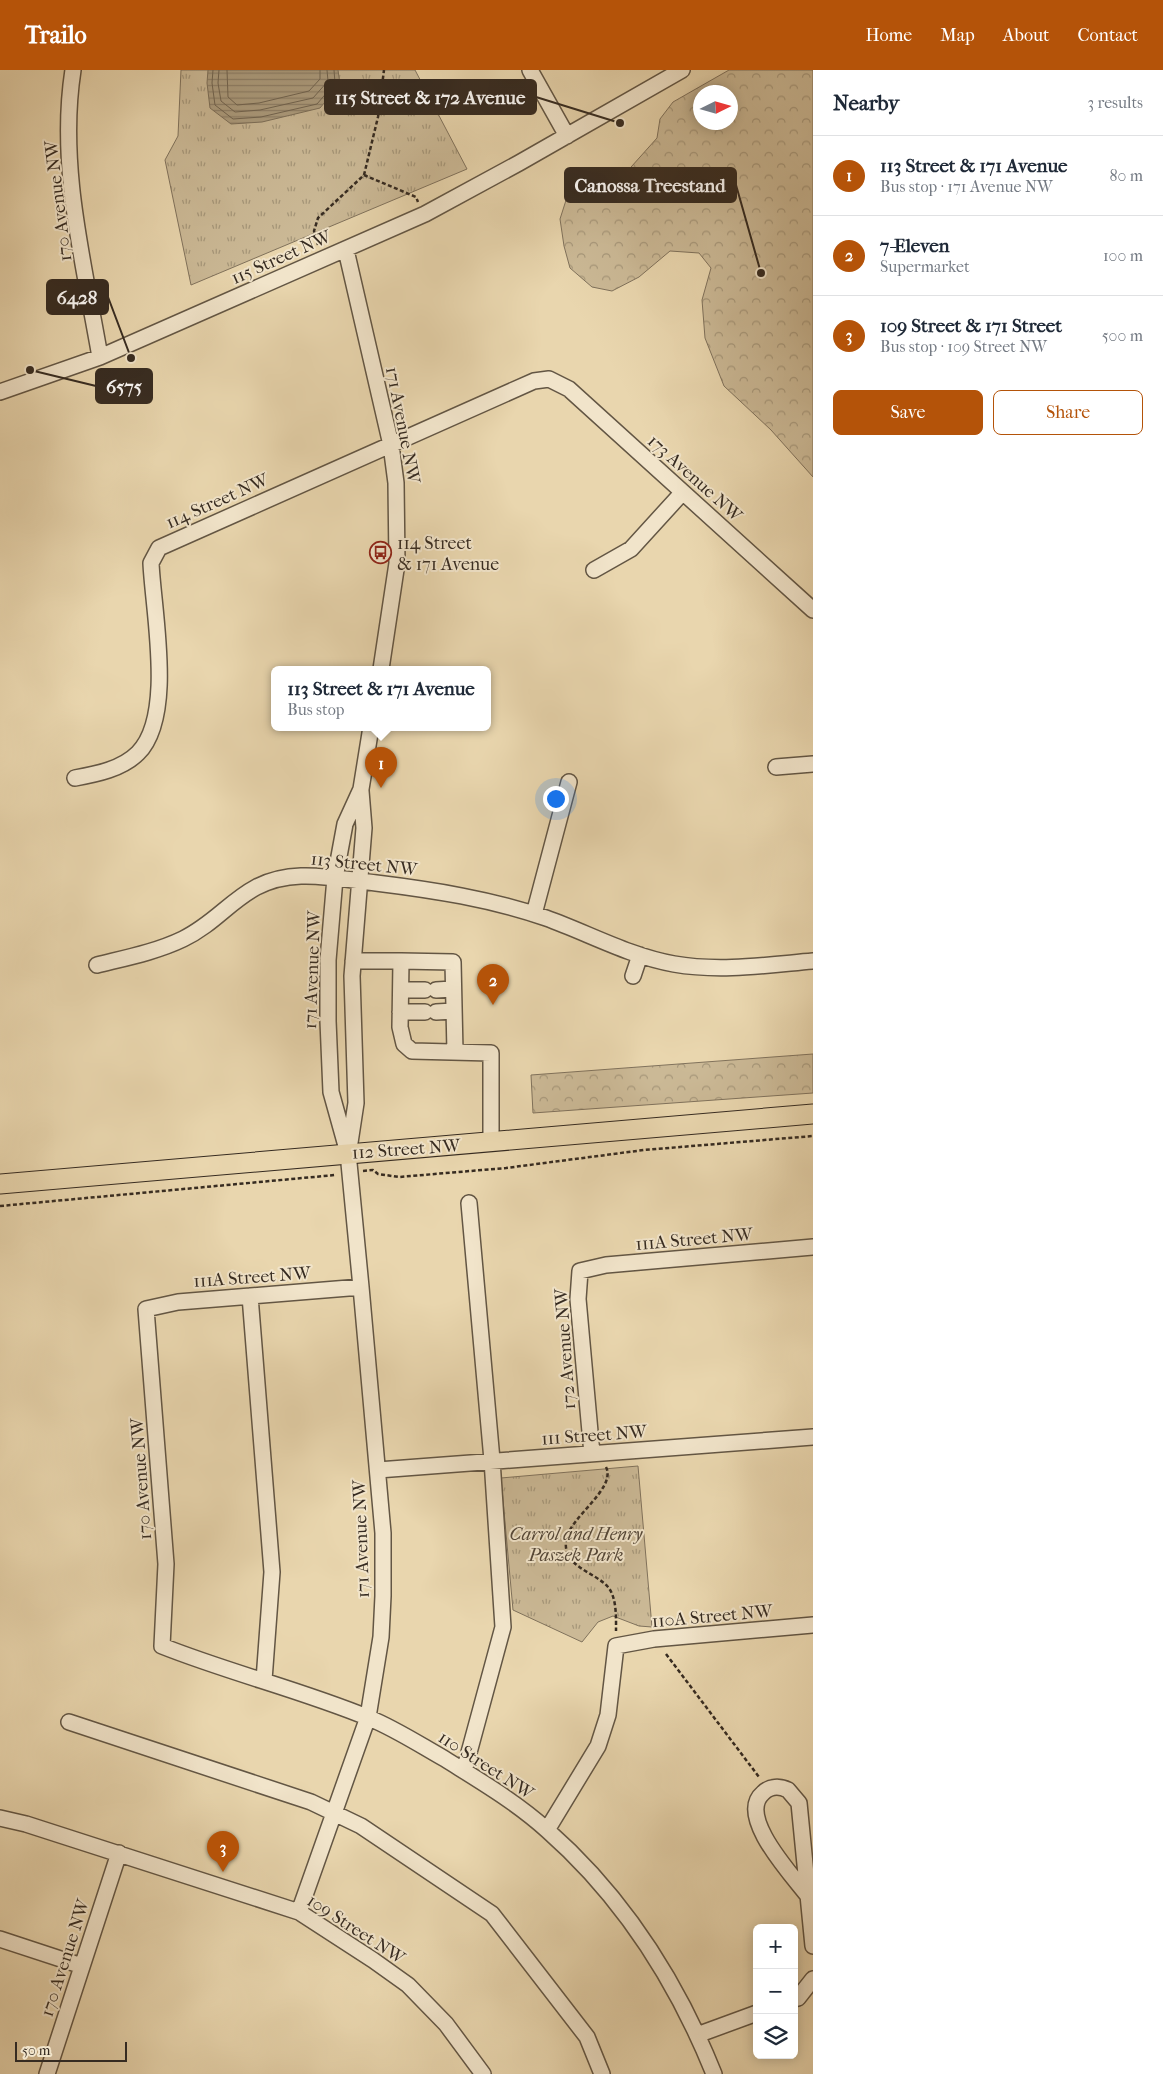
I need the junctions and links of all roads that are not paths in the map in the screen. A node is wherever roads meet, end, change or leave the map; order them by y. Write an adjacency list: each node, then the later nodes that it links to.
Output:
1 (73, 70): 6 (street, 170 Avenue NW)
2 (530, 70): 4 (street)
3 (682, 70): 4 (street, 115 Street NW)
4 (567, 136): 5 (street, 115 Street NW)
5 (346, 250): 6 (street, 115 Street NW); 9 (street, 171 Avenue NW)
6 (100, 357): 8 (street, 115 Street NW)
7 (549, 379): 9 (street, 114 Street NW); 10 (street, 173 Avenue NW)
8 (0, 392)
9 (391, 445): 13 (street, 171 Avenue NW); 17 (street, 114 Street NW)
10 (682, 493): 11 (street); 12 (street, 173 Avenue NW)
11 (594, 570)
12 (813, 610)
13 (381, 666)
14 (370, 731): 19 (street, 171 Avenue NW)
15 (813, 764): 16 (street)
16 (776, 767)
17 (76, 778)
18 (569, 782): 22 (street)
19 (361, 789): 20 (street, 171 Avenue NW); 21 (street, 171 Avenue NW)
20 (335, 878): 21 (street, 113 Street NW); 27 (street, 113 Street NW); 36 (street, 171 Avenue NW)
21 (359, 881): 22 (street, 113 Street NW); 24 (street, 171 Avenue NW)
22 (534, 914): 23 (street, 113 Street NW)
23 (640, 955): 25 (street, 113 Street NW); 28 (street)
24 (353, 961): 26 (street); 36 (street, 171 Avenue NW)
25 (813, 961)
26 (401, 962): 29 (street); 30 (street)
27 (97, 966)
28 (633, 976)
29 (453, 989): 30 (street); 31 (street)
30 (400, 990): 32 (street)
31 (454, 1011): 32 (street); 33 (street)
32 (400, 1012): 33 (street)
33 (455, 1052): 35 (street)
34 (813, 1114): 35 (main road, 112 Street NW)
35 (492, 1142): 36 (main road, 112 Street NW)
36 (348, 1153): 37 (main road, 112 Street NW); 41 (street, 171 Avenue NW)
37 (0, 1184)
38 (469, 1203): 46 (street)
39 (813, 1247): 40 (street, 111A Street NW)
40 (580, 1272): 45 (street, 172 Avenue NW)
41 (362, 1287): 42 (street, 111A Street NW); 47 (street, 171 Avenue NW)
42 (250, 1296): 43 (street, 111A Street NW); 50 (street)
43 (146, 1309): 49 (street, 170 Avenue NW)
44 (813, 1436): 45 (street, 111 Street NW)
45 (592, 1454): 46 (street, 111 Street NW)
46 (492, 1460): 47 (street, 111 Street NW); 53 (street)
47 (378, 1470): 51 (street, 171 Avenue NW)
48 (813, 1625): 56 (street, 110A Street NW)
49 (162, 1646): 50 (street, 110 Street NW)
50 (264, 1680): 51 (street, 110 Street NW)
51 (368, 1717): 53 (street, 110 Street NW); 54 (street, 171 Avenue NW)
52 (69, 1722): 54 (street)
53 (464, 1771): 56 (street, 110 Street NW)
54 (335, 1811): 59 (street, 171 Avenue NW); 69 (street)
55 (0, 1818): 57 (street, 109 Street NW)
56 (547, 1830): 66 (street, 110 Street NW)
57 (118, 1853): 59 (street, 109 Street NW); 62 (street, 170 Avenue NW)
58 (808, 1896): 58 (street); 61 (street)
59 (299, 1912): 68 (street, 109 Street NW)
60 (0, 1939): 62 (street)
61 (813, 1946)
62 (82, 1966): 67 (street, 170 Avenue NW)
63 (813, 1979): 64 (street)
64 (798, 1998)
65 (754, 2014): 66 (street)
66 (697, 2036): 70 (street)
67 (47, 2074)
68 (483, 2074)
69 (602, 2074)
70 (714, 2074)

